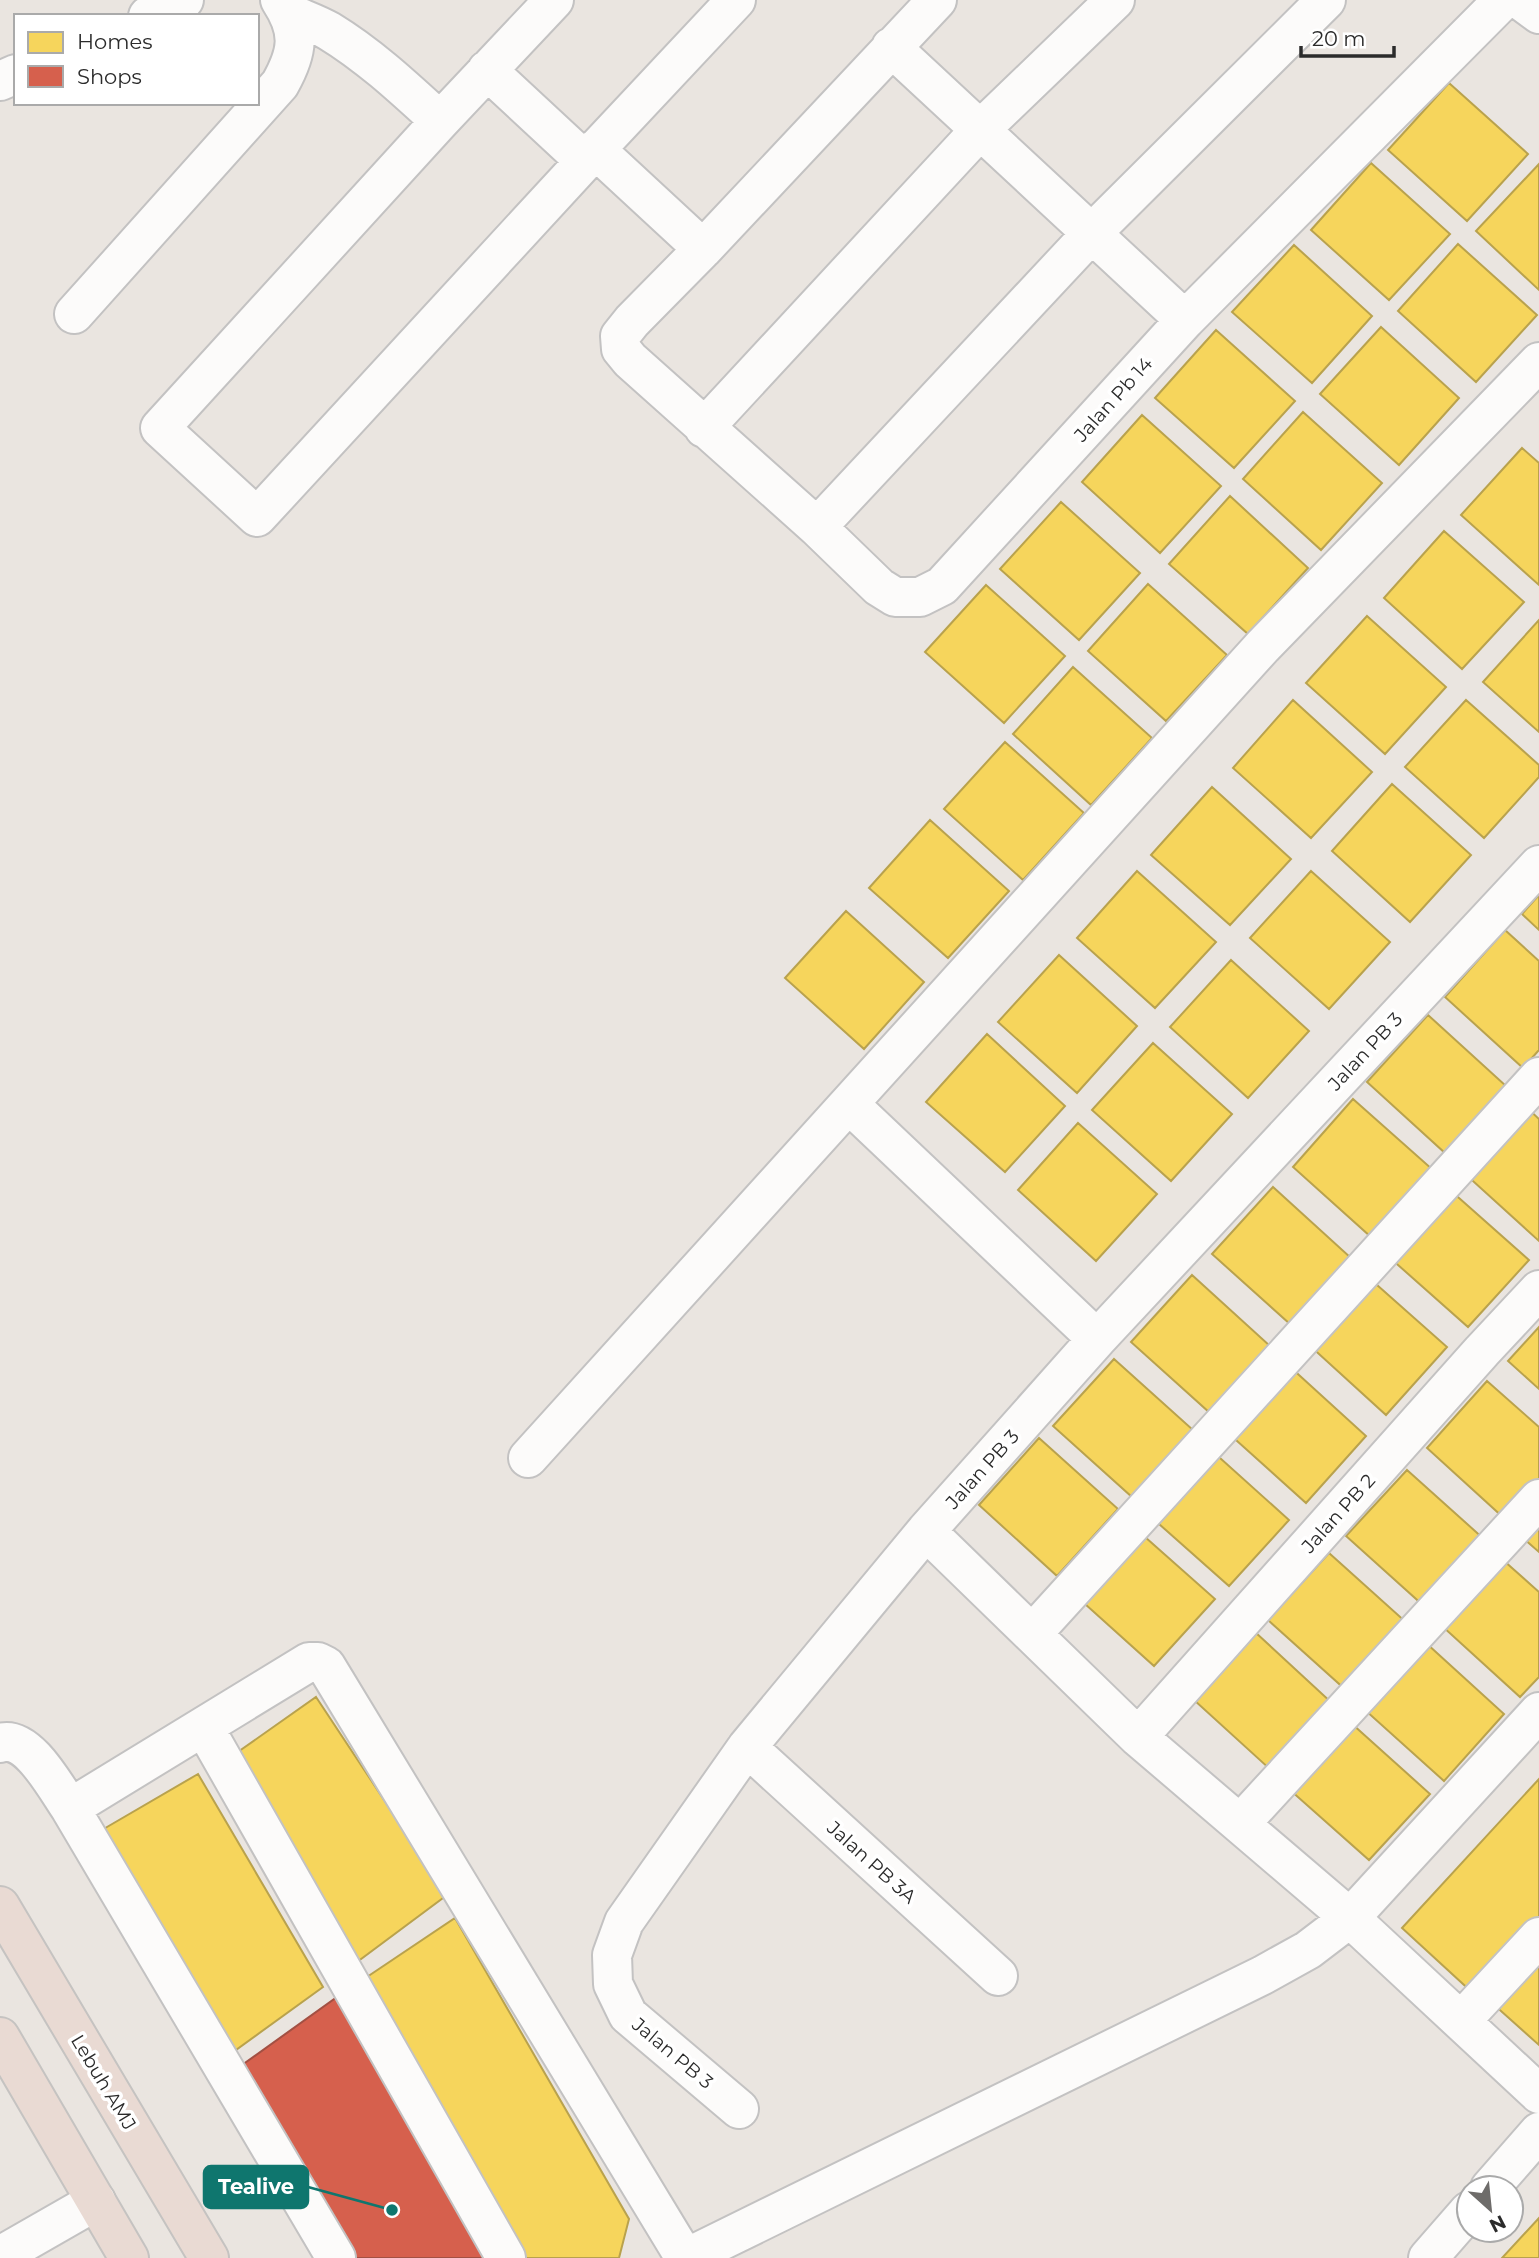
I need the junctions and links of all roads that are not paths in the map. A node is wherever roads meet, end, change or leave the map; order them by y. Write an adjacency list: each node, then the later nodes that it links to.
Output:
1 (184, 0): 10 (street)
2 (554, 0): 13 (street)
3 (736, 0): 16 (street)
4 (937, 0): 12 (street)
5 (1115, 0): 15 (street)
6 (1326, 0): 17 (street)
7 (1503, 0): 20 (street, Jalan Pb 14)
8 (1520, 0): 11 (street)
9 (285, 7): 14 (street); 19 (street)
10 (152, 14)
11 (1539, 14)
12 (891, 47): 15 (street); 18 (street)
13 (487, 70): 14 (street); 16 (street)
14 (440, 121): 16 (street)
15 (980, 130): 17 (street); 22 (street)
16 (590, 155): 18 (street)
17 (1091, 234): 20 (street); 23 (street)
18 (703, 249): 22 (street, Jalan Pb 14)
19 (75, 314)
20 (1185, 320): 23 (street, Jalan Pb 14)
21 (1539, 362): 26 (street)
22 (704, 428): 23 (street, Jalan Pb 14)
23 (817, 527)
24 (1539, 865): 28 (street, Jalan PB 3)
25 (1539, 1077): 32 (street)
26 (849, 1104): 28 (street); 29 (street)
27 (1539, 1290): 35 (street, Jalan PB 2)
28 (1097, 1339): 31 (street, Jalan PB 3)
29 (528, 1458)
30 (1539, 1499): 39 (street)
31 (926, 1531): 32 (street); 37 (street, Jalan PB 3)
32 (1032, 1634): 35 (street)
33 (1539, 1712): 41 (street)
34 (204, 1727): 38 (street); 56 (street); 57 (street)
35 (1138, 1737): 39 (street)
36 (0, 1743): 38 (street)
37 (747, 1747): 43 (street, Jalan PB 3A); 47 (street, Jalan PB 3)
38 (70, 1808): 55 (street)
39 (1240, 1824): 41 (street)
40 (0, 1906): 54 (highway, Lebuh AMJ)
41 (1350, 1918): 44 (street); 57 (street)
42 (1539, 1937): 44 (street)
43 (998, 1976)
44 (1461, 2021): 46 (street)
45 (0, 2037): 50 (highway)
46 (1539, 2094)
47 (739, 2109)
48 (1539, 2132): 49 (street)
49 (1502, 2174)
50 (96, 2201): 52 (street); 53 (highway)
51 (1455, 2227): 58 (street)
52 (0, 2256)
53 (129, 2258)
54 (209, 2258)
55 (336, 2258)
56 (506, 2258)
57 (686, 2258)
58 (1428, 2258)

